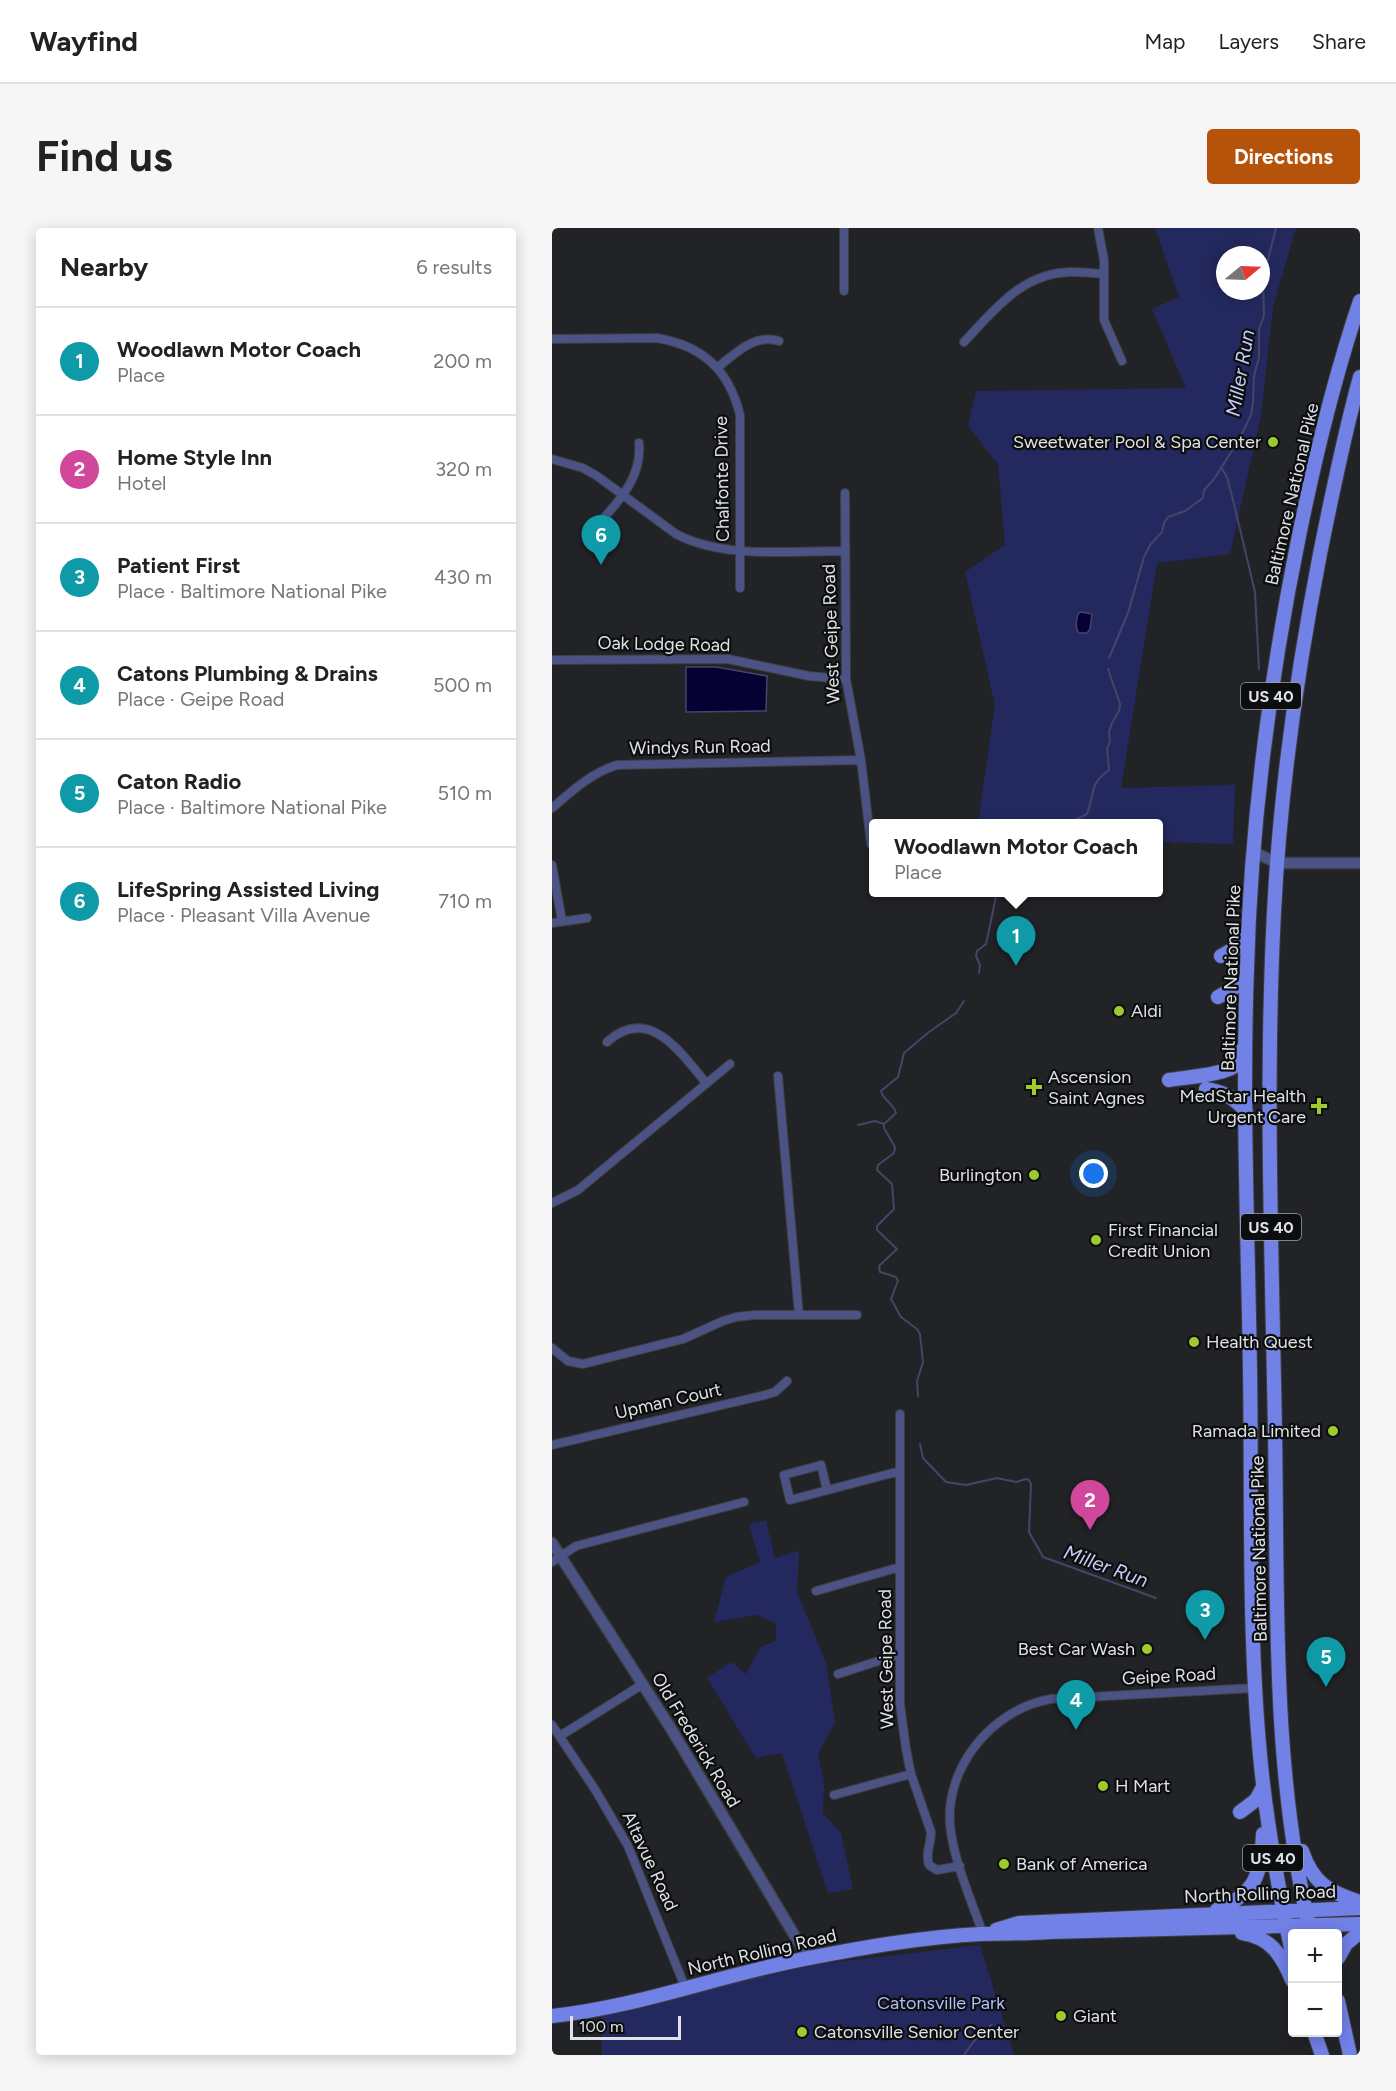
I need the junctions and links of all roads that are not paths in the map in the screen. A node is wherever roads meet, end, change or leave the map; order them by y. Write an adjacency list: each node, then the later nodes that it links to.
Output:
1 (844, 228): 4 (street)
2 (1098, 228): 3 (street)
3 (1103, 274): 8 (street); 9 (street)
4 (844, 291)
5 (1360, 301): 25 (main road, Baltimore National Pike / US 40)
6 (552, 339): 10 (street, Chalfonte Drive)
7 (779, 341): 10 (street)
8 (964, 342)
9 (1122, 361)
10 (718, 367): 17 (street, Chalfonte Drive)
11 (1360, 377): 26 (main road, Baltimore National Pike / US 40)
12 (639, 443): 15 (street)
13 (552, 459): 15 (street)
14 (845, 493): 18 (street, West Geipe Road)
15 (624, 494): 16 (street); 17 (street)
16 (601, 521)
17 (740, 551): 18 (street); 19 (street, Chalfonte Drive)
18 (845, 551): 21 (street, West Geipe Road)
19 (740, 588)
20 (552, 660): 21 (street, Oak Lodge Road)
21 (846, 679): 22 (street, West Geipe Road)
22 (861, 760): 23 (street, Windys Run Road); 24 (street, West Geipe Road)
23 (552, 808)
24 (869, 827)
25 (1254, 852): 26 (street); 32 (main road, Baltimore National Pike / US 40)
26 (1277, 863): 27 (street); 68 (main road, Baltimore National Pike / US 40)
27 (1360, 863)
28 (552, 866): 30 (street)
29 (587, 918): 30 (street)
30 (562, 921): 31 (street)
31 (552, 922)
32 (1249, 930): 33 (main road, Baltimore National Pike / US 40); 33 (main road)
33 (1247, 975): 34 (main road); 35 (main road, Baltimore National Pike / US 40)
34 (1218, 997)
35 (1245, 1029): 39 (main road); 42 (main road, Baltimore National Pike / US 40)
36 (607, 1042): 40 (street)
37 (730, 1064): 40 (street)
38 (778, 1076): 44 (street)
39 (1169, 1080)
40 (706, 1083): 43 (street)
41 (1206, 1089): 42 (main road)
42 (1246, 1111): 60 (main road, Baltimore National Pike / US 40)
43 (552, 1203)
44 (800, 1315): 45 (street); 46 (street)
45 (857, 1315)
46 (552, 1348)
47 (788, 1381): 49 (street, Upman Court)
48 (900, 1414): 50 (street, West Geipe Road)
49 (552, 1445)
50 (900, 1471): 51 (street); 55 (street, West Geipe Road)
51 (827, 1490): 51 (street)
52 (744, 1502): 54 (street)
53 (552, 1543): 54 (street, Old Frederick Road)
54 (556, 1559): 59 (street, Old Frederick Road)
55 (900, 1566): 56 (street); 57 (street, West Geipe Road)
56 (816, 1591)
57 (900, 1654): 58 (street); 63 (street, West Geipe Road)
58 (838, 1674)
59 (643, 1684): 62 (street); 85 (street, Old Frederick Road)
60 (1255, 1688): 64 (main road, Baltimore National Pike / US 40); 69 (street, Geipe Road)
61 (552, 1725): 62 (street, Altavue Road)
62 (560, 1736): 87 (street, Altavue Road)
63 (911, 1774): 65 (street); 69 (street, West Geipe Road)
64 (1263, 1787): 66 (main road, Baltimore National Pike / US 40); 67 (main road)
65 (834, 1795)
66 (1265, 1805): 73 (main road, Baltimore National Pike / US 40); 74 (main road)
67 (1240, 1812)
68 (1290, 1819): 70 (main road); 72 (main road, Baltimore National Pike / US 40)
69 (960, 1866): 83 (street, Geipe Road)
70 (1360, 1902)
71 (1360, 1908): 72 (main road, North Rolling Road)
72 (1306, 1911): 73 (main road, North Rolling Road); 79 (main road, Baltimore National Pike / US 40)
73 (1284, 1912): 74 (main road, North Rolling Road); 76 (main road, Baltimore National Pike / US 40)
74 (1210, 1913): 83 (main road, North Rolling Road)
75 (1360, 1924): 80 (main road, North Rolling Road)
76 (1287, 1926): 77 (main road, North Rolling Road); 78 (main road, North Rolling Road); 81 (main road, Baltimore National Pike / US 40)
77 (1202, 1929): 83 (main road, North Rolling Road); 86 (main road)
78 (1304, 1929)
79 (1310, 1929)
80 (1318, 1929)
81 (1288, 1930)
82 (1360, 1932): 84 (main road)
83 (983, 1934): 85 (main road, North Rolling Road)
84 (1342, 1951)
85 (808, 1958): 87 (main road, North Rolling Road)
86 (1288, 1970)
87 (685, 1987): 88 (main road, North Rolling Road)
88 (552, 2016)
89 (1342, 2023): 93 (main road)
90 (1316, 2037): 92 (main road)
91 (1341, 2037): 93 (main road)
92 (1322, 2055)
93 (1348, 2055)

